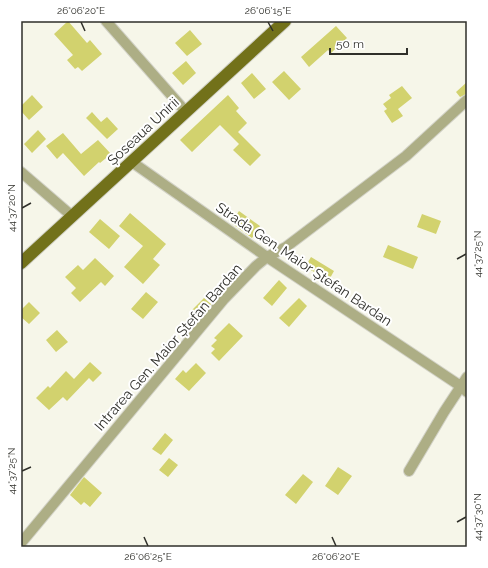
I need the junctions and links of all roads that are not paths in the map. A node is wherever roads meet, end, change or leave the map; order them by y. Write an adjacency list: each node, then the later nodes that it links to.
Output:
1 (106, 21): 4 (street)
2 (285, 21): 4 (main road, Șoseaua Unirii)
3 (467, 100): 8 (street, Intrarea Gen. Maior Ștefan Bardan)
4 (186, 112): 5 (main road, Șoseaua Unirii)
5 (132, 162): 7 (main road, Șoseaua Unirii); 8 (street, Strada Gen. Maior Ștefan Bardan)
6 (21, 172): 7 (street)
7 (72, 216): 9 (main road, Șoseaua Unirii)
8 (267, 257): 11 (street, Strada Gen. Maior Ștefan Bardan); 13 (street, Intrarea Gen. Maior Ștefan Bardan)
9 (21, 262)
10 (467, 377): 11 (street)
11 (464, 389): 12 (street)
12 (408, 471)
13 (21, 543)

